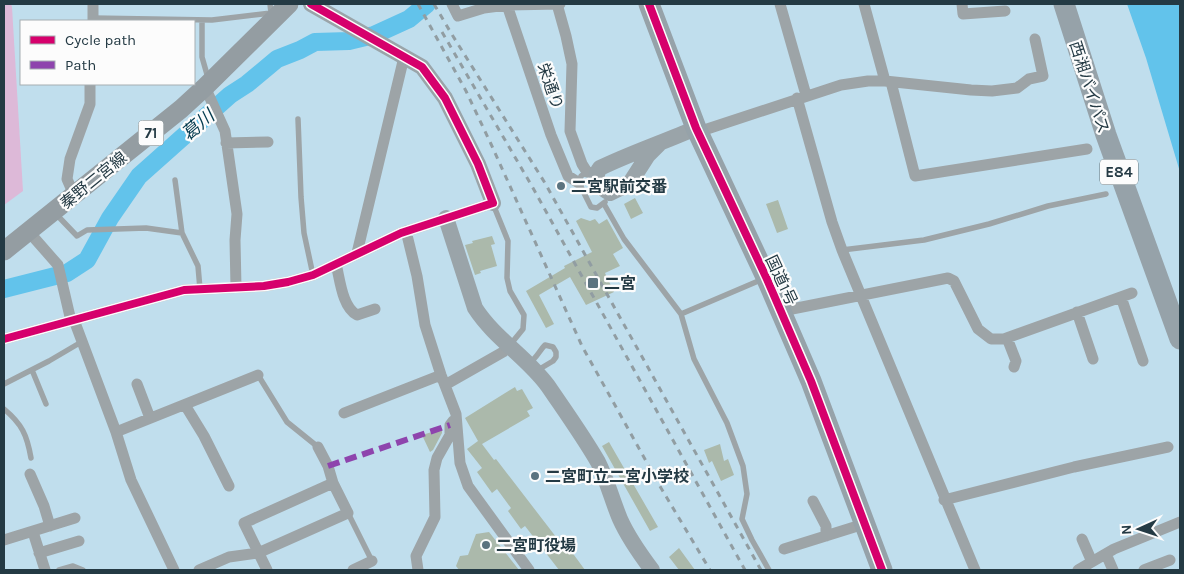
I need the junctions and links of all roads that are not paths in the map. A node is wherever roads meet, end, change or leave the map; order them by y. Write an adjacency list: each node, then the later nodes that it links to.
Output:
1 (93, 4): 15 (street)
2 (289, 4): 14 (main road, 秦野二宮線 / 71)
3 (311, 4): 18 (street)
4 (452, 4): 12 (street)
5 (558, 4): 12 (street); 30 (street)
6 (649, 4): 24 (highway, 国道1号)
7 (780, 4): 22 (street)
8 (864, 4): 19 (street)
9 (962, 4): 13 (street)
10 (1064, 4): 60 (highway, 西湘バイパス / E84)
11 (1076, 4): 52 (highway, 西湘バイパス / E84)
12 (507, 5): 33 (street, 栄通り)
13 (1005, 11)
14 (272, 12): 16 (lane); 21 (main road, 秦野二宮線 / 71)
15 (93, 20): 16 (lane)
16 (202, 20): 21 (lane)
17 (1035, 40): 19 (street)
18 (402, 56): 37 (street); 45 (street)
19 (888, 81): 22 (street); 28 (street)
20 (90, 85): 35 (street)
21 (208, 88): 25 (street); 35 (main road, 秦野二宮線 / 71)
22 (801, 97): 24 (street); 43 (street)
23 (298, 119): 47 (lane)
24 (697, 130): 27 (street); 48 (highway, 国道1号)
25 (226, 142): 26 (street); 49 (street)
26 (268, 142)
27 (659, 144): 29 (street); 31 (street)
28 (1087, 149)
29 (631, 153): 30 (street); 31 (street)
30 (592, 172): 33 (lane); 36 (street)
31 (636, 174): 36 (street)
32 (175, 180): 42 (lane)
33 (579, 183): 36 (lane)
34 (1106, 194): 43 (lane)
35 (74, 195): 38 (main road, 秦野二宮線 / 71)
36 (607, 199): 55 (lane)
37 (493, 203): 39 (street); 62 (lane)
38 (54, 212): 41 (main road, 秦野二宮線 / 71); 42 (lane)
39 (446, 218): 40 (street); 62 (street)
40 (406, 231): 45 (street); 68 (street)
41 (29, 232): 44 (main road, 秦野二宮線 / 71); 57 (street)
42 (182, 233): 50 (lane)
43 (842, 250): 51 (street)
44 (4, 252)
45 (357, 253): 46 (street)
46 (336, 264): 47 (street); 56 (street)
47 (313, 275): 49 (street)
48 (766, 277): 53 (highway, 国道1号); 55 (lane)
49 (236, 287): 50 (street)
50 (200, 289): 57 (street)
51 (860, 296): 53 (street); 58 (street); 84 (street)
52 (1180, 301)
53 (782, 311): 89 (highway, 国道1号)
54 (1077, 312): 58 (street); 63 (street); 64 (street)
55 (681, 314): 113 (lane)
56 (369, 315)
57 (73, 320): 59 (street); 61 (street)
58 (1006, 338): 65 (street)
59 (4, 339)
60 (1180, 339)
61 (83, 341): 66 (lane); 77 (street)
62 (508, 347): 68 (street); 112 (street)
63 (1093, 359)
64 (1143, 361)
65 (1014, 367)
66 (32, 370): 69 (lane); 71 (lane)
67 (258, 376): 72 (street); 78 (lane)
68 (443, 380): 74 (street); 75 (street)
69 (4, 384)
70 (137, 384): 76 (street)
71 (46, 404)
72 (185, 404): 76 (street); 81 (street)
73 (4, 409): 80 (lane)
74 (344, 413)
75 (456, 414): 110 (street); 111 (street)
76 (150, 418): 77 (street)
77 (116, 432): 106 (street)
78 (318, 447): 83 (street)
79 (1168, 447): 84 (street)
80 (31, 458)
81 (235, 471)
82 (30, 474): 90 (street)
83 (333, 484): 86 (street); 98 (street)
84 (944, 500): 115 (street)
85 (812, 501): 92 (street)
86 (348, 513): 98 (street); 101 (lane)
87 (75, 518): 90 (street)
88 (1180, 522): 99 (street)
89 (864, 524): 92 (street); 114 (highway, 国道1号)
90 (50, 526): 91 (street)
91 (33, 532): 94 (street); 97 (street)
92 (826, 536): 96 (street)
93 (1082, 539): 102 (street)
94 (4, 540)
95 (79, 540): 97 (street)
96 (784, 549)
97 (40, 553): 103 (street)
98 (258, 553): 107 (street); 108 (street)
99 (1106, 554): 102 (street); 117 (street)
100 (1170, 560): 118 (street)
101 (372, 561): 109 (street)
102 (1092, 562): 116 (street)
103 (45, 570)
104 (59, 570): 105 (lane)
105 (83, 570)
106 (174, 570)
107 (199, 570)
108 (267, 570)
109 (353, 570)
110 (418, 570)
111 (529, 570)
112 (652, 570)
113 (769, 570)
114 (882, 570)
115 (975, 570)
116 (1078, 570)
117 (1113, 570)
118 (1144, 570)

